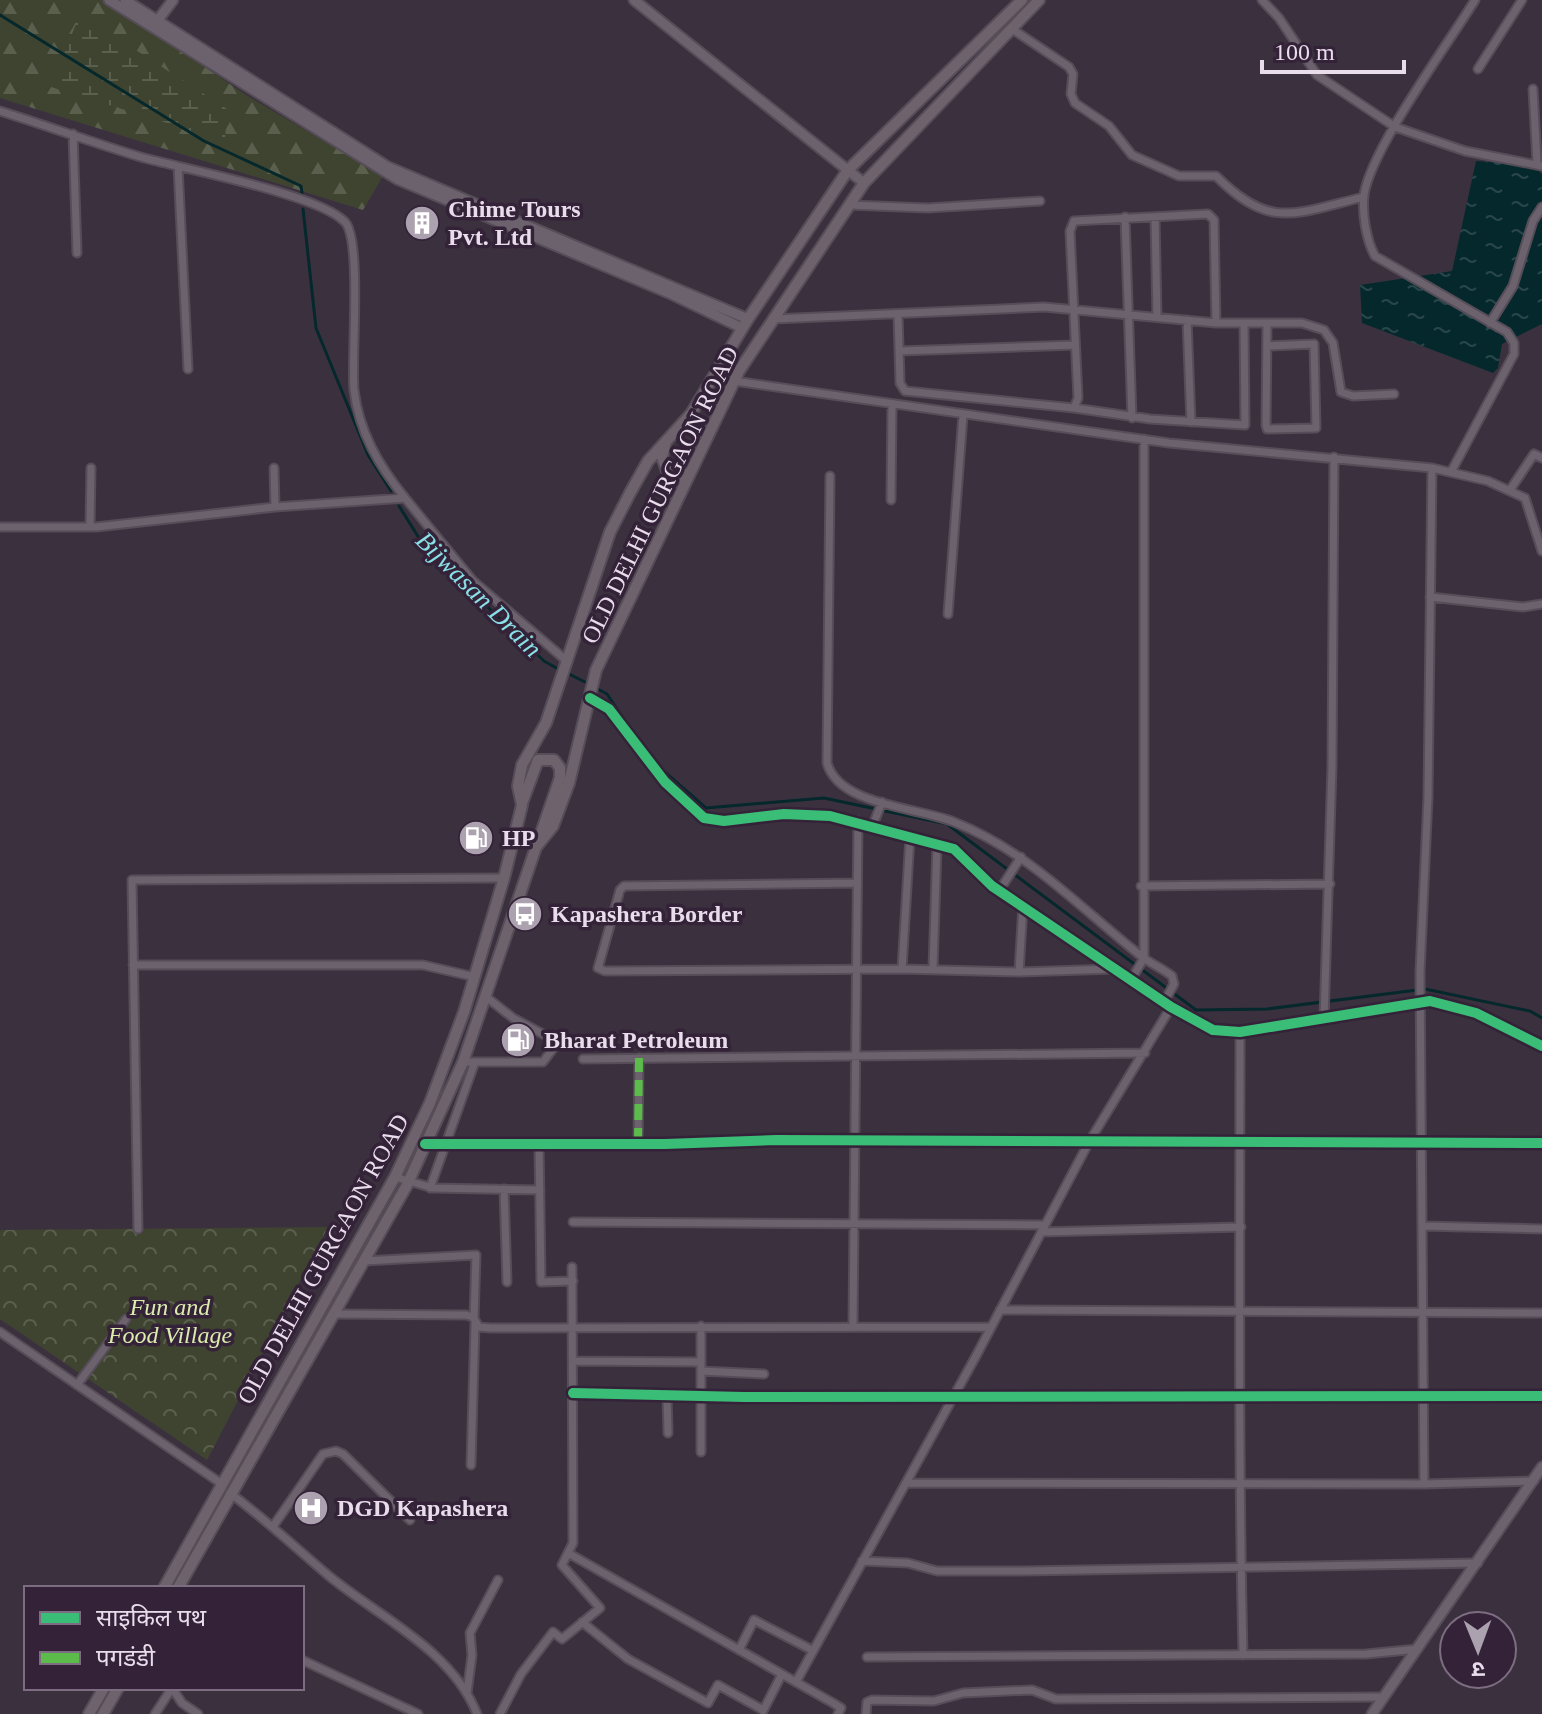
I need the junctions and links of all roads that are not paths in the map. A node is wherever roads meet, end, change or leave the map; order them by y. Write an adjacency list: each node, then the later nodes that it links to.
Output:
1 (109, 0): 10 (street)
2 (125, 0): 10 (street)
3 (173, 0): 10 (street)
4 (634, 0): 20 (street)
5 (1022, 0): 20 (main road, OLD DELHI GURGAON ROAD)
6 (1039, 0): 11 (main road, OLD DELHI GURGAON ROAD)
7 (1262, 0): 16 (street)
8 (1475, 0): 16 (street)
9 (1522, 0): 12 (street)
10 (154, 24): 35 (street)
11 (1012, 29): 21 (main road, OLD DELHI GURGAON ROAD); 22 (street)
12 (1478, 69)
13 (1533, 89): 14 (street)
14 (1538, 109): 18 (street)
15 (0, 111): 17 (street)
16 (1395, 127): 18 (street); 22 (street)
17 (73, 134): 19 (street); 28 (street)
18 (1540, 164)
19 (178, 167): 43 (street); 62 (street)
20 (848, 170): 21 (street); 35 (main road, OLD DELHI GURGAON ROAD)
21 (864, 183): 24 (main road, OLD DELHI GURGAON ROAD)
22 (1364, 197): 37 (street)
23 (1040, 201): 24 (street)
24 (847, 204): 33 (main road, OLD DELHI GURGAON ROAD)
25 (1542, 207): 37 (street)
26 (1125, 217): 27 (street); 29 (street); 31 (street)
27 (1155, 217): 32 (street); 36 (street)
28 (77, 253)
29 (1073, 310): 30 (street); 31 (street); 40 (street)
30 (898, 314): 33 (street); 42 (street)
31 (1131, 315): 32 (street); 49 (street)
32 (1157, 317): 34 (street)
33 (774, 319): 44 (main road, OLD DELHI GURGAON ROAD)
34 (1187, 320): 36 (street); 50 (street)
35 (745, 323): 52 (main road, OLD DELHI GURGAON ROAD)
36 (1216, 323): 38 (street)
37 (1490, 323): 58 (street)
38 (1244, 324): 39 (street); 50 (street)
39 (1267, 324): 41 (street); 45 (street)
40 (1075, 345): 42 (street); 47 (street)
41 (1267, 346): 41 (street)
42 (899, 351): 47 (street)
43 (188, 369)
44 (734, 381): 46 (street); 59 (main road, OLD DELHI GURGAON ROAD)
45 (1394, 394)
46 (892, 405): 48 (street); 63 (street)
47 (1074, 408): 49 (street)
48 (963, 415): 51 (street); 70 (street)
49 (1132, 418): 50 (street)
50 (1191, 422)
51 (1144, 439): 53 (street); 84 (street)
52 (666, 441): 59 (main road); 71 (main road, OLD DELHI GURGAON ROAD)
53 (1334, 457): 57 (street); 83 (street)
54 (1542, 458): 61 (street)
55 (91, 468): 66 (street)
56 (274, 468): 64 (street)
57 (1432, 468): 58 (street); 68 (street)
58 (1451, 472): 61 (street)
59 (689, 473): 72 (main road, OLD DELHI GURGAON ROAD)
60 (830, 476): 74 (street)
61 (1510, 490): 67 (street)
62 (405, 498): 64 (street); 71 (street)
63 (891, 500)
64 (275, 507): 66 (street)
65 (0, 527): 66 (street)
66 (90, 527)
67 (1542, 551)
68 (1430, 597): 69 (street); 97 (street)
69 (1542, 604)
70 (948, 614)
71 (567, 665): 73 (main road, OLD DELHI GURGAON ROAD)
72 (591, 691): 75 (street); 79 (main road, OLD DELHI GURGAON ROAD)
73 (522, 805): 79 (main road); 81 (main road, OLD DELHI GURGAON ROAD)
74 (881, 805): 76 (street); 80 (street)
75 (858, 821): 76 (street); 82 (street)
76 (874, 822): 77 (street)
77 (910, 837): 78 (street); 89 (street)
78 (937, 845): 85 (street); 90 (street)
79 (536, 847): 96 (main road, OLD DELHI GURGAON ROAD)
80 (1019, 860): 85 (street); 87 (street)
81 (504, 878): 88 (street); 94 (main road, OLD DELHI GURGAON ROAD)
82 (856, 883): 92 (street); 92 (street)
83 (1330, 884): 84 (street); 99 (street)
84 (1141, 886): 87 (street)
85 (1001, 888): 86 (street)
86 (1023, 905): 91 (street); 93 (street)
87 (1142, 960): 95 (street); 98 (street)
88 (133, 965): 94 (street); 127 (street)
89 (902, 969): 90 (street); 92 (street)
90 (933, 969): 93 (street)
91 (1114, 969): 93 (street); 95 (street)
92 (857, 971): 103 (street)
93 (1019, 972)
94 (475, 977): 117 (main road, OLD DELHI GURGAON ROAD)
95 (1133, 978): 98 (street)
96 (483, 994): 106 (main road, OLD DELHI GURGAON ROAD); 107 (street)
97 (1420, 997): 99 (street); 101 (street); 111 (street)
98 (1167, 1002): 100 (street); 102 (street)
99 (1324, 1020): 100 (street)
100 (1240, 1032): 108 (street)
101 (1542, 1046)
102 (1145, 1053): 103 (street); 110 (street)
103 (856, 1057): 104 (street); 109 (street)
104 (639, 1058): 105 (street); 116 (street)
105 (583, 1059)
106 (463, 1062): 107 (street); 113 (main road, OLD DELHI GURGAON ROAD)
107 (475, 1062): 114 (street)
108 (1240, 1139): 110 (street); 111 (street); 125 (street)
109 (854, 1141): 110 (street); 116 (street); 123 (street)
110 (1089, 1142): 126 (street)
111 (1422, 1142): 112 (street); 124 (street)
112 (1542, 1143)
113 (425, 1144): 114 (street); 118 (main road, OLD DELHI GURGAON ROAD)
114 (446, 1144): 115 (street); 119 (street)
115 (539, 1144): 116 (street); 121 (street)
116 (638, 1144)
117 (395, 1177): 118 (street); 165 (main road, OLD DELHI GURGAON ROAD)
118 (409, 1182): 119 (street); 129 (main road, OLD DELHI GURGAON ROAD)
119 (430, 1188): 120 (street)
120 (504, 1189): 121 (street); 132 (street)
121 (540, 1190): 131 (street)
122 (573, 1222): 123 (street)
123 (853, 1225): 126 (street); 140 (street)
124 (1423, 1226): 128 (street); 137 (street)
125 (1241, 1227): 126 (street); 134 (street)
126 (1043, 1228): 133 (street)
127 (138, 1229)
128 (1542, 1229)
129 (364, 1261): 136 (main road, OLD DELHI GURGAON ROAD); 139 (street)
130 (572, 1267): 131 (street)
131 (573, 1281): 142 (street)
132 (507, 1282)
133 (1000, 1310): 134 (street); 143 (street)
134 (1243, 1311): 137 (street); 154 (street)
135 (1542, 1313): 137 (street)
136 (335, 1314): 139 (street); 165 (main road, OLD DELHI GURGAON ROAD)
137 (1423, 1314): 156 (street)
138 (126, 1319): 149 (street)
139 (475, 1322): 142 (street); 159 (street)
140 (853, 1325): 141 (street); 143 (street)
141 (701, 1326): 142 (street); 146 (street)
142 (573, 1327): 145 (street)
143 (991, 1327): 151 (street)
144 (0, 1332): 149 (street)
145 (573, 1361): 146 (street); 150 (street)
146 (701, 1362): 147 (street)
147 (701, 1371): 148 (street); 153 (street)
148 (764, 1374)
149 (77, 1385): 165 (street)
150 (573, 1393): 152 (street); 168 (street)
151 (951, 1395): 153 (street); 154 (street); 162 (street)
152 (667, 1396): 153 (street); 157 (street)
153 (701, 1396): 158 (street)
154 (1239, 1396): 156 (street); 163 (street)
155 (1542, 1396): 156 (street)
156 (1424, 1397): 164 (street)
157 (668, 1433)
158 (701, 1452)
159 (471, 1465)
160 (1542, 1467): 161 (street)
161 (1534, 1481): 164 (street); 170 (street)
162 (907, 1483): 163 (street); 169 (street)
163 (1240, 1483): 164 (street); 171 (street)
164 (1424, 1484)
165 (226, 1488): 167 (street); 173 (main road, OLD DELHI GURGAON ROAD); 174 (main road, OLD DELHI GURGAON ROAD)
166 (410, 1520): 167 (street)
167 (274, 1525): 188 (street)
168 (568, 1553): 175 (street); 177 (street)
169 (862, 1561): 171 (street); 178 (street)
170 (1478, 1563): 171 (street); 176 (street)
171 (1241, 1570): 179 (street)
172 (498, 1580): 188 (street)
173 (165, 1586)
174 (179, 1586)
175 (582, 1622): 190 (street); 197 (street)
176 (1418, 1649): 179 (street); 189 (street)
177 (739, 1650): 178 (street); 182 (street)
178 (812, 1650): 183 (street)
179 (1243, 1655): 180 (street)
180 (867, 1657)
181 (304, 1661): 195 (street)
182 (782, 1674): 183 (street); 190 (street)
183 (796, 1682): 198 (street)
184 (103, 1690): 191 (main road)
185 (117, 1690): 192 (main road)
186 (171, 1690): 193 (street)
187 (173, 1690): 194 (street)
188 (467, 1693): 196 (street)
189 (1384, 1697): 199 (street); 200 (street)
190 (762, 1712)
191 (89, 1714)
192 (103, 1714)
193 (155, 1714)
194 (198, 1714)
195 (418, 1714)
196 (477, 1714)
197 (500, 1714)
198 (838, 1714)
199 (866, 1714)
200 (1372, 1714)

